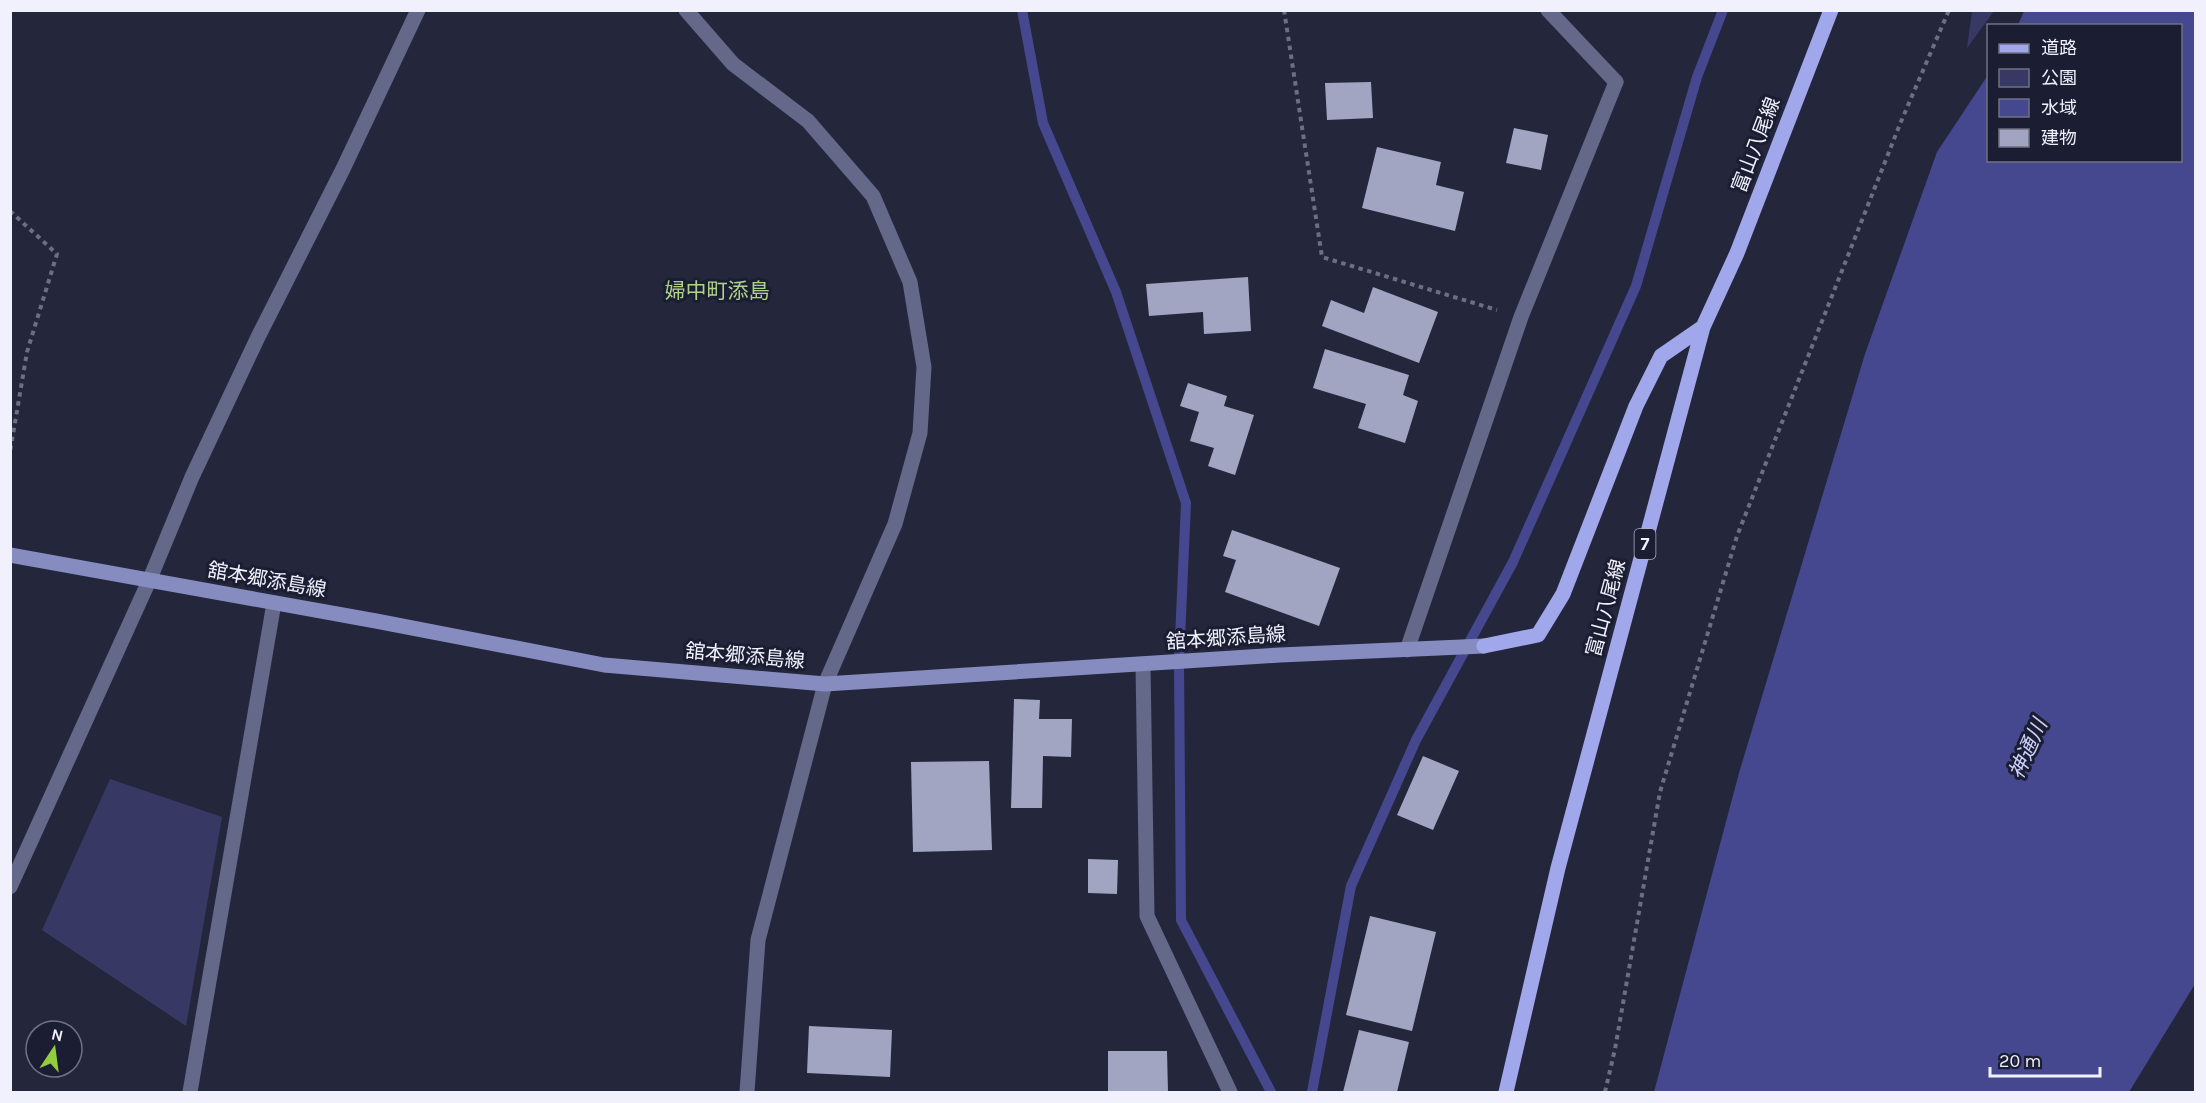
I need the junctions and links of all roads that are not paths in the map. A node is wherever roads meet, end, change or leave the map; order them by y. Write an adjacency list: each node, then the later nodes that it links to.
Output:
1 (418, 10): 7 (street)
2 (686, 10): 11 (street)
3 (1548, 10): 9 (street)
4 (1831, 10): 5 (main road, 富山八尾線 / 7)
5 (1703, 327): 9 (main road, 舘本郷添島線); 16 (main road, 富山八尾線 / 7)
6 (10, 555): 7 (main road, 舘本郷添島線)
7 (149, 580): 8 (main road, 舘本郷添島線); 12 (street)
8 (273, 603): 11 (main road, 舘本郷添島線); 13 (street)
9 (1407, 650): 10 (main road, 舘本郷添島線)
10 (1143, 664): 11 (main road, 舘本郷添島線); 15 (street)
11 (825, 684): 14 (street)
12 (10, 887)
13 (190, 1092)
14 (747, 1092)
15 (1230, 1092)
16 (1506, 1092)

